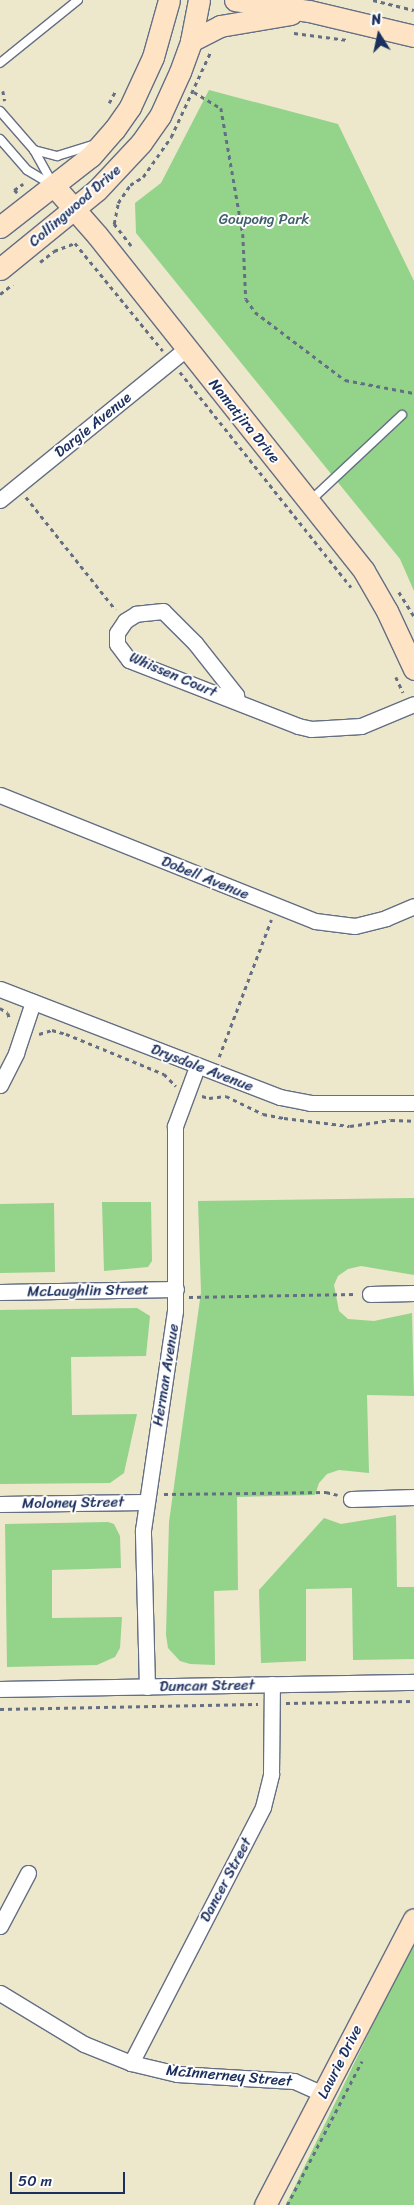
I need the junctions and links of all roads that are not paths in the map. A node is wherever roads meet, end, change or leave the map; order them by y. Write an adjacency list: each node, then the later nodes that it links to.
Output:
1 (78, 0): 9 (lane)
2 (169, 0): 13 (street, Collingwood Drive)
3 (199, 0): 8 (street, Collingwood Drive)
4 (235, 0): 5 (street)
5 (315, 6): 6 (street); 7 (street); 8 (street)
6 (414, 22)
7 (414, 36)
8 (191, 41): 16 (street, Collingwood Drive)
9 (2, 62): 10 (lane)
10 (0, 72)
11 (0, 110): 14 (lane)
12 (0, 139): 15 (lane)
13 (106, 140): 14 (lane); 15 (street, Collingwood Drive)
14 (34, 150): 15 (lane)
15 (54, 186): 16 (street, Namatjira Drive); 17 (street, Collingwood Drive)
16 (76, 209): 18 (street, Collingwood Drive); 19 (street, Namatjira Drive)
17 (0, 227)
18 (8, 276)
19 (179, 355): 21 (street, Dargie Avenue); 22 (street, Namatjira Drive)
20 (402, 415): 22 (lane)
21 (0, 500)
22 (309, 502): 23 (street, Namatjira Drive)
23 (404, 671)
24 (237, 702): 24 (street, Whissen Court); 25 (street, Whissen Court)
25 (412, 705)
26 (0, 795): 27 (street, Dobell Avenue)
27 (414, 906)
28 (0, 989): 29 (street, Drysdale Avenue)
29 (34, 1002): 30 (street, Drysdale Avenue); 31 (street)
30 (197, 1067): 32 (street, Drysdale Avenue); 33 (street, Herman Avenue)
31 (0, 1085)
32 (414, 1103)
33 (176, 1289): 34 (street, McLaughlin Street); 39 (street, Herman Avenue)
34 (0, 1292)
35 (414, 1293): 36 (street)
36 (370, 1294)
37 (414, 1497): 38 (street)
38 (351, 1498)
39 (145, 1502): 40 (street, Moloney Street); 43 (street, Herman Avenue)
40 (0, 1504)
41 (414, 1682): 42 (street, Duncan Street)
42 (272, 1684): 43 (street, Duncan Street); 49 (street, Dancer Street)
43 (147, 1687): 44 (street, Duncan Street)
44 (0, 1689)
45 (28, 1873): 47 (street)
46 (414, 1919): 50 (street, Lawrie Drive)
47 (0, 1926)
48 (0, 1993): 49 (street, McInnerney Street)
49 (131, 2063): 50 (street, McInnerney Street)
50 (323, 2094): 51 (street, Lawrie Drive)
51 (265, 2205)

